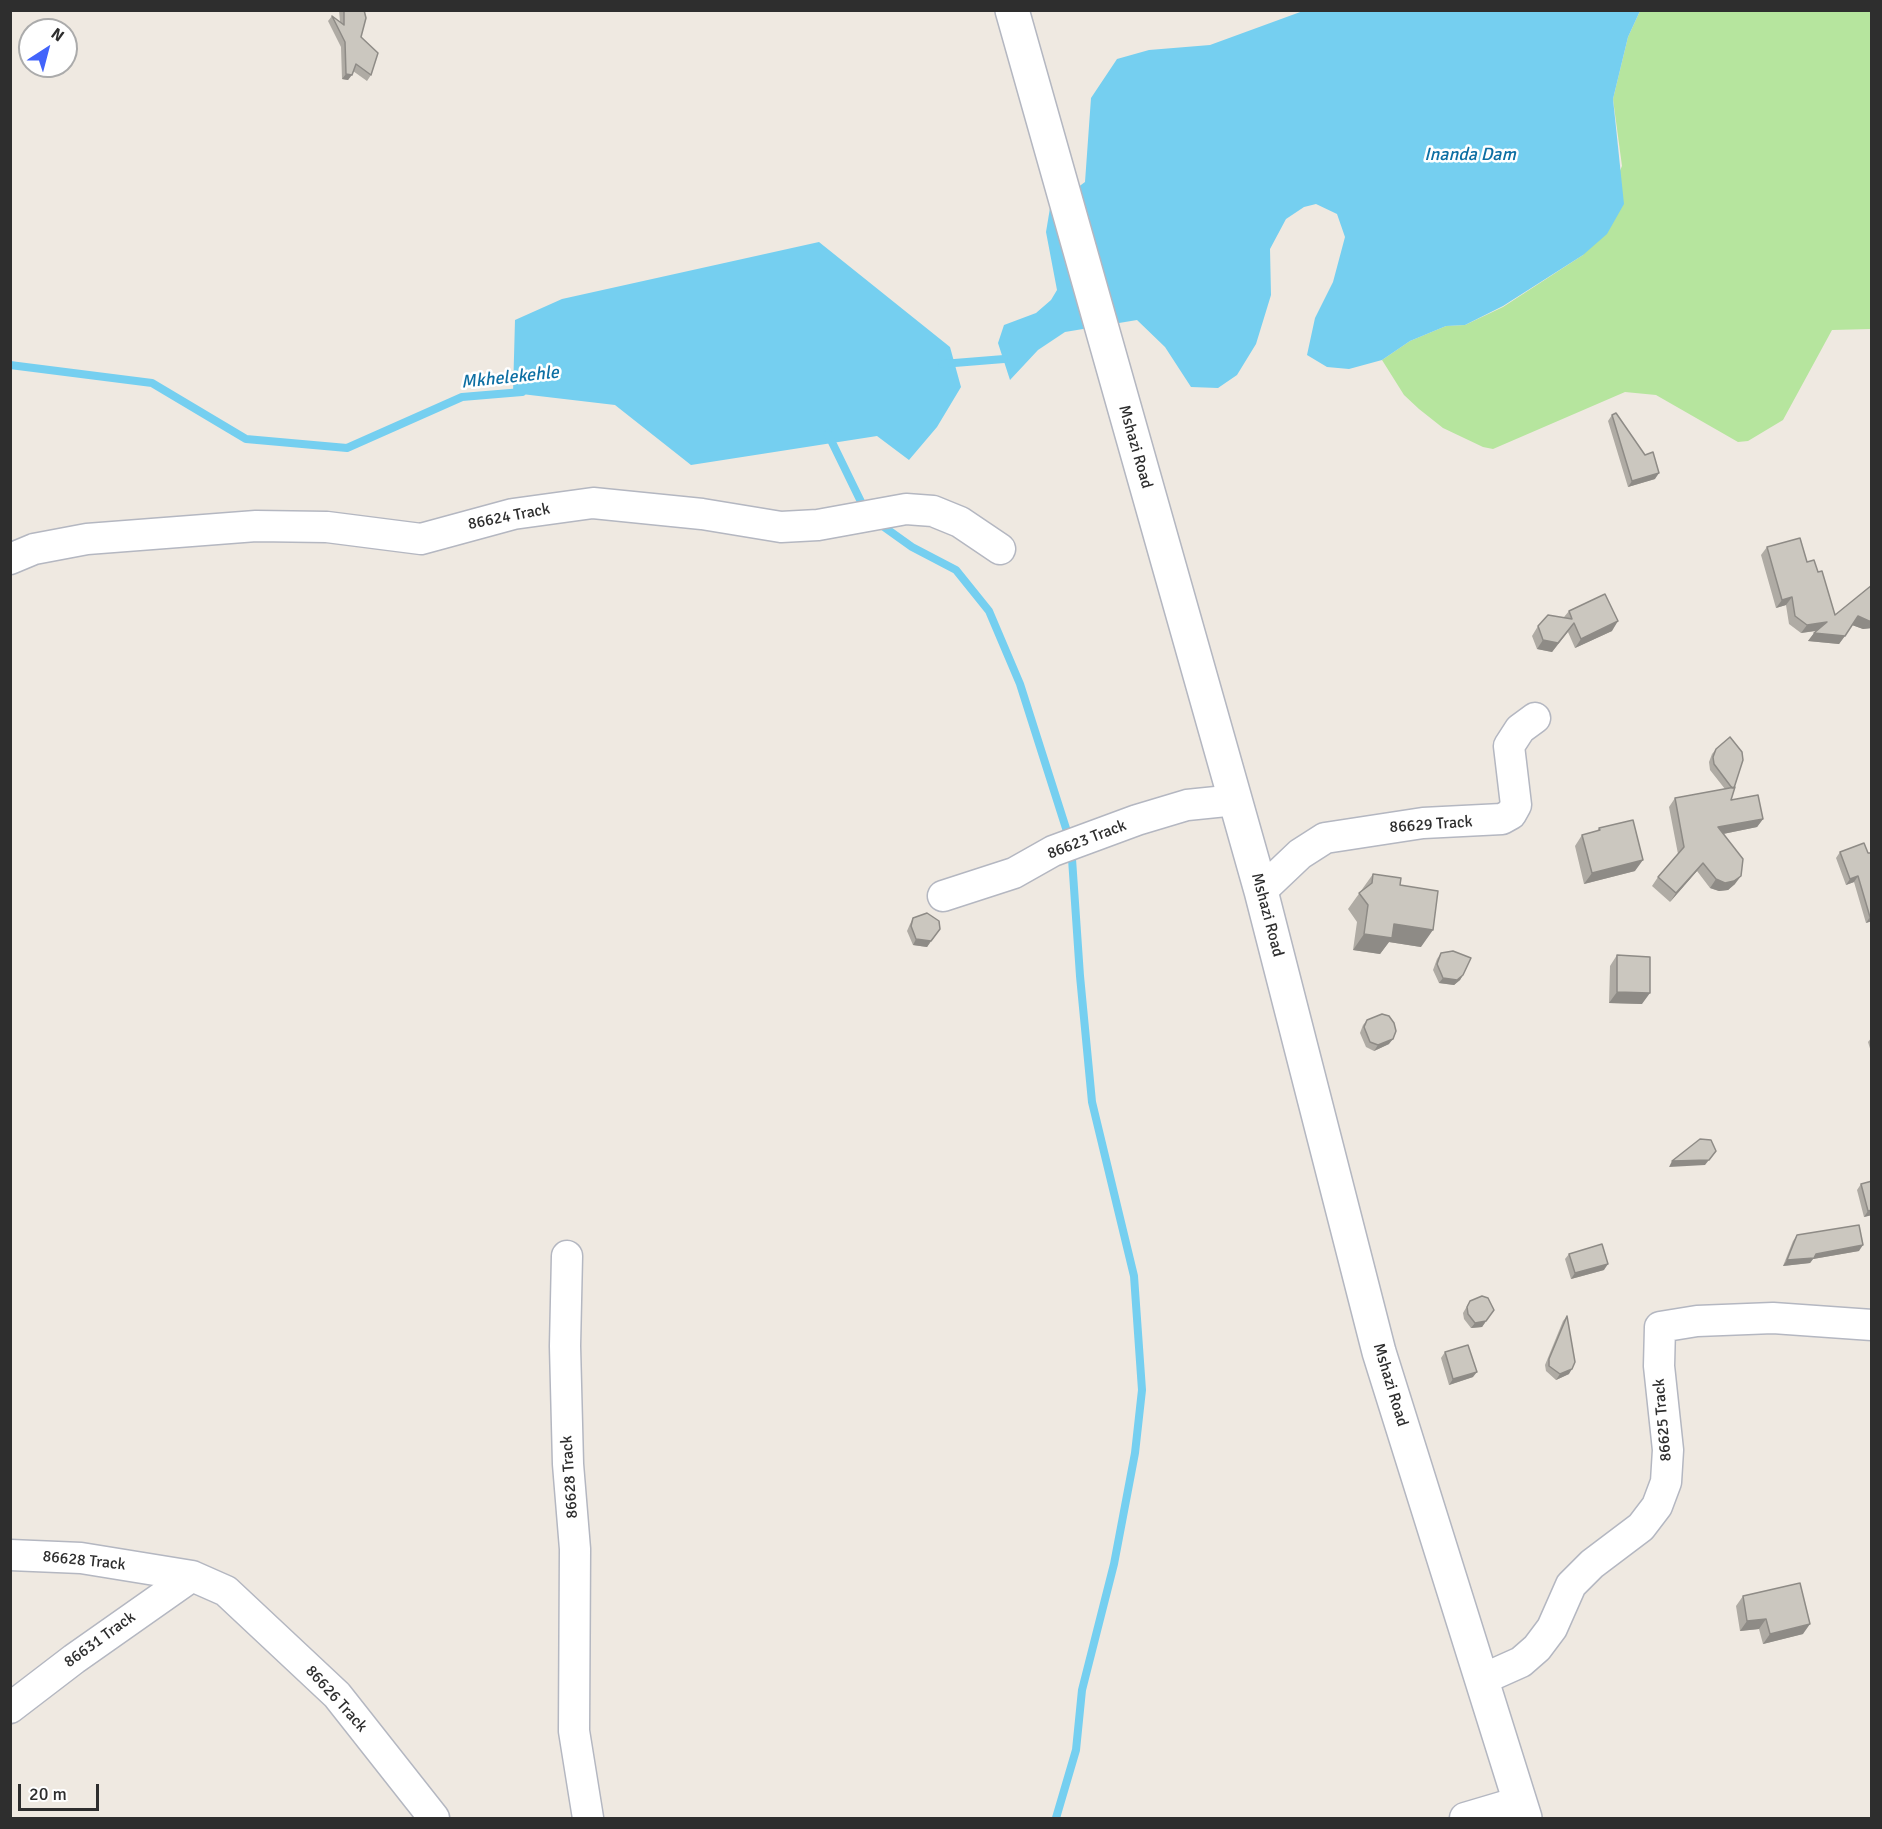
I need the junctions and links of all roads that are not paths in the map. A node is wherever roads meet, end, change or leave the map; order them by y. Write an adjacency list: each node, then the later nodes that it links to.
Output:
1 (1012, 10): 5 (street, Mshazi Road)
2 (1000, 549): 3 (street, 86624 Track)
3 (10, 559)
4 (1534, 718): 6 (street, 86629 Track)
5 (1236, 800): 6 (street, Mshazi Road); 7 (street, 86623 Track)
6 (1261, 891): 13 (street, Mshazi Road)
7 (942, 896)
8 (567, 1256): 17 (street, 86628 Track)
9 (1872, 1325): 13 (street, 86625 Track)
10 (10, 1555): 11 (street, 86628 Track)
11 (192, 1576): 12 (street, 86628 Track); 14 (street, 86631 Track)
12 (226, 1591): 16 (street, 86626 Track)
13 (1483, 1679): 15 (street, Mshazi Road)
14 (10, 1708)
15 (1522, 1810): 18 (street)
16 (434, 1818)
17 (588, 1818)
18 (1465, 1818)

